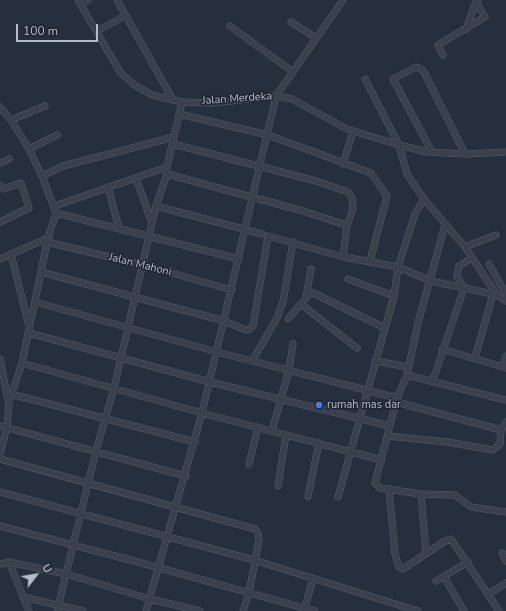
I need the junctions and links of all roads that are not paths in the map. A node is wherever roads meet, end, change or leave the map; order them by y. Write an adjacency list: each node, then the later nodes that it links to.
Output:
1 (88, 0): 5 (street)
2 (117, 0): 6 (street)
3 (343, 0): 11 (street)
4 (477, 1): 9 (street); 9 (street)
5 (79, 2): 10 (street, Jalan Merdeka)
6 (125, 16): 10 (street); 16 (street)
7 (292, 22): 11 (street)
8 (230, 26): 13 (street)
9 (466, 28): 12 (street)
10 (97, 31): 16 (street, Jalan Merdeka)
11 (316, 38): 13 (street)
12 (443, 55)
13 (293, 72): 15 (street)
14 (365, 79): 27 (street)
15 (276, 96): 17 (street, Jalan Merdeka); 22 (street, Jalan Merdeka); 24 (street)
16 (173, 100): 17 (street, Jalan Merdeka)
17 (182, 102): 20 (street)
18 (46, 106): 21 (street)
19 (0, 107): 21 (street)
20 (179, 114): 24 (street); 25 (street)
21 (11, 120): 28 (street)
22 (354, 131): 27 (street, Jalan Merdeka); 34 (street)
23 (57, 135): 28 (street)
24 (268, 135): 34 (street); 36 (street)
25 (174, 137): 26 (street); 38 (street)
26 (173, 144): 35 (street); 36 (street)
27 (399, 145): 29 (street, Jalan Merdeka); 43 (street)
28 (29, 149): 38 (street)
29 (432, 152): 31 (street, Jalan Merdeka); 31 (street)
30 (506, 152): 31 (street, Jalan Merdeka)
31 (465, 154)
32 (9, 158): 33 (street)
33 (0, 163)
34 (343, 164): 64 (street)
35 (167, 167): 37 (street); 39 (street)
36 (261, 167): 42 (street); 50 (street)
37 (167, 174): 42 (street); 45 (street)
38 (42, 176): 44 (street)
39 (136, 178): 41 (street); 48 (street)
40 (0, 185): 47 (street)
41 (108, 187): 44 (street); 51 (street)
42 (254, 197): 50 (street); 52 (street)
43 (424, 199): 49 (street); 67 (street)
44 (54, 206): 46 (street)
45 (156, 206): 48 (street); 52 (street)
46 (56, 213): 51 (street); 56 (street)
47 (0, 222)
48 (152, 223): 54 (street)
49 (446, 225): 58 (street); 71 (street)
50 (347, 226): 60 (street)
51 (119, 228): 54 (street)
52 (246, 229): 53 (street); 63 (street)
53 (262, 234)
54 (150, 235): 63 (street); 66 (street)
55 (496, 235): 58 (street)
56 (48, 240): 59 (street); 66 (street, Jalan Mahoni); 69 (street)
57 (293, 242): 60 (street); 83 (street); 95 (street)
58 (465, 247): 61 (street)
59 (11, 254): 62 (street); 86 (street)
60 (343, 257): 64 (street)
61 (472, 258): 72 (street); 74 (street)
62 (0, 259)
63 (239, 259): 73 (street)
64 (370, 261): 67 (street)
65 (489, 264): 75 (street)
66 (143, 265): 73 (street, Jalan Mahoni); 77 (street)
67 (398, 267): 71 (street); 76 (street)
68 (311, 269): 78 (street)
69 (41, 272): 77 (street); 80 (street)
70 (348, 279): 76 (street)
71 (431, 281): 72 (street); 98 (street)
72 (464, 288): 74 (street); 89 (street)
73 (232, 290): 83 (street)
74 (495, 294): 79 (street); 93 (street)
75 (506, 294)
76 (394, 296): 85 (street)
77 (135, 297): 83 (street); 84 (street)
78 (306, 297): 81 (street); 85 (street)
79 (506, 301)
80 (35, 302): 84 (street); 86 (street)
81 (301, 304): 82 (street); 88 (street)
82 (288, 319)
83 (224, 321): 90 (street)
84 (128, 328): 90 (street); 92 (street)
85 (385, 328): 96 (street)
86 (29, 330): 92 (street); 97 (street)
87 (293, 344): 100 (street)
88 (357, 348)
89 (442, 349): 93 (street); 102 (street)
90 (217, 352): 95 (street); 103 (street)
91 (506, 356): 99 (street)
92 (121, 358): 103 (street); 104 (street)
93 (475, 358): 99 (street)
94 (0, 359): 110 (street)
95 (252, 361): 100 (street)
96 (375, 361): 98 (street); 105 (street)
97 (22, 363): 104 (street); 106 (street)
98 (409, 367): 101 (street)
99 (505, 367)
100 (289, 370): 105 (street); 107 (street)
101 (407, 375): 102 (street); 108 (street)
102 (433, 380): 109 (street)
103 (210, 382): 107 (street); 111 (street)
104 (114, 388): 111 (street); 112 (street)
105 (367, 390): 108 (street); 113 (street)
106 (11, 394): 110 (street); 112 (street)
107 (281, 399): 113 (street); 120 (street)
108 (397, 400): 116 (street); 119 (street)
109 (506, 400)
110 (8, 402): 117 (street)
111 (202, 413): 118 (street); 123 (street)
112 (105, 419): 123 (street); 125 (street)
113 (359, 419): 116 (street); 126 (street)
114 (506, 422): 119 (street)
115 (0, 426): 117 (street)
116 (390, 426): 122 (street)
117 (7, 427): 125 (street); 127 (street)
118 (258, 428): 120 (street); 130 (street)
119 (501, 430): 122 (street)
120 (272, 431): 121 (street)
121 (286, 435): 124 (street); 133 (street)
122 (388, 436): 129 (street)
123 (195, 442): 131 (street)
124 (319, 443): 126 (street); 137 (street)
125 (96, 451): 131 (street); 132 (street)
126 (350, 452): 129 (street); 138 (street)
127 (0, 454)
128 (0, 459): 132 (street)
129 (382, 460): 134 (street)
130 (249, 464)
131 (186, 476): 139 (street)
132 (88, 483): 139 (street); 141 (street)
133 (278, 486)
134 (389, 490): 136 (street); 145 (street)
135 (0, 492): 141 (street)
136 (421, 494): 140 (street); 145 (street)
137 (308, 496)
138 (338, 497)
139 (177, 506): 143 (street); 147 (street)
140 (506, 512)
141 (81, 514): 143 (street); 144 (street)
142 (0, 526): 144 (street)
143 (168, 537): 147 (street); 152 (street)
144 (73, 545): 152 (street); 153 (street)
145 (426, 553): 150 (street)
146 (502, 553): 148 (street)
147 (254, 560): 155 (street); 158 (street)
148 (506, 560)
149 (9, 562): 151 (street); 153 (street); 160 (street)
150 (468, 562): 154 (street); 159 (street)
151 (0, 564)
152 (159, 567): 158 (street); 161 (street)
153 (66, 574): 161 (street); 162 (street)
154 (444, 577): 156 (street); 171 (street)
155 (313, 579): 163 (street); 170 (street)
156 (436, 581)
157 (506, 583): 159 (street)
158 (249, 593): 163 (street); 168 (street)
159 (489, 594): 172 (street)
160 (23, 597): 162 (street); 164 (street)
161 (150, 599): 166 (street); 167 (street)
162 (58, 608): 165 (street)
163 (304, 610): 169 (street)
164 (29, 611)
165 (83, 611)
166 (146, 611)
167 (200, 611)
168 (243, 611)
169 (315, 611)
170 (418, 611)
171 (464, 611)
172 (500, 611)

